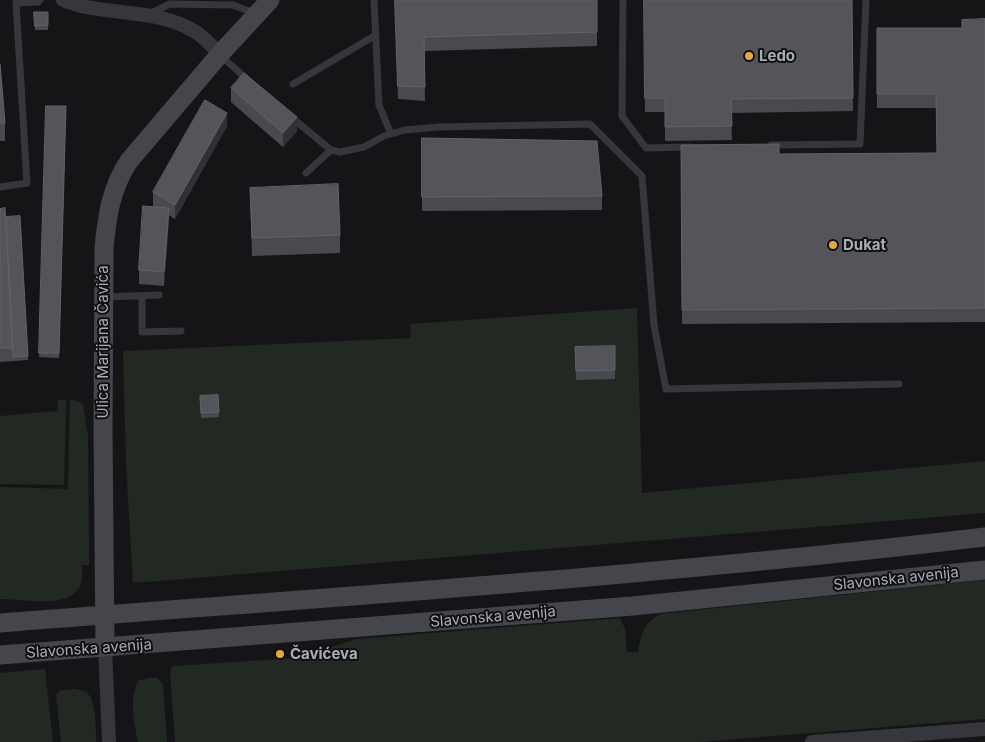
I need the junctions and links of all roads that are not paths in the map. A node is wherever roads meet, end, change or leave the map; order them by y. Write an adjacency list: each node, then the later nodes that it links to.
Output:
1 (40, 0): 6 (lane)
2 (63, 0): 8 (street)
3 (374, 0): 9 (lane)
4 (623, 0): 16 (lane)
5 (866, 0): 15 (lane)
6 (15, 2): 19 (lane)
7 (263, 7): 8 (lane); 10 (main road, Ulica Marijana Čavića)
8 (147, 16): 10 (street)
9 (376, 35): 11 (lane); 14 (lane)
10 (220, 54): 12 (lane); 22 (main road, Ulica Marijana Čavića)
11 (293, 84)
12 (254, 85)
13 (282, 109): 17 (lane)
14 (391, 134): 17 (lane); 24 (lane)
15 (763, 146)
16 (695, 147)
17 (331, 150): 18 (lane)
18 (306, 173)
19 (0, 187)
20 (159, 295): 21 (lane)
21 (142, 296): 22 (lane); 23 (lane)
22 (103, 297): 27 (main road, Ulica Marijana Čavića)
23 (181, 331)
24 (899, 384)
25 (985, 538): 27 (main road, Slavonska avenija)
26 (985, 570): 29 (main road, Slavonska avenija)
27 (105, 615): 28 (main road, Slavonska avenija); 29 (main road, Ulica Marijana Čavića)
28 (0, 623)
29 (105, 648): 30 (main road, Slavonska avenija); 32 (street, Ulica Marijana Čavića)
30 (0, 655)
31 (985, 729): 33 (street)
32 (109, 742)
33 (812, 742)

